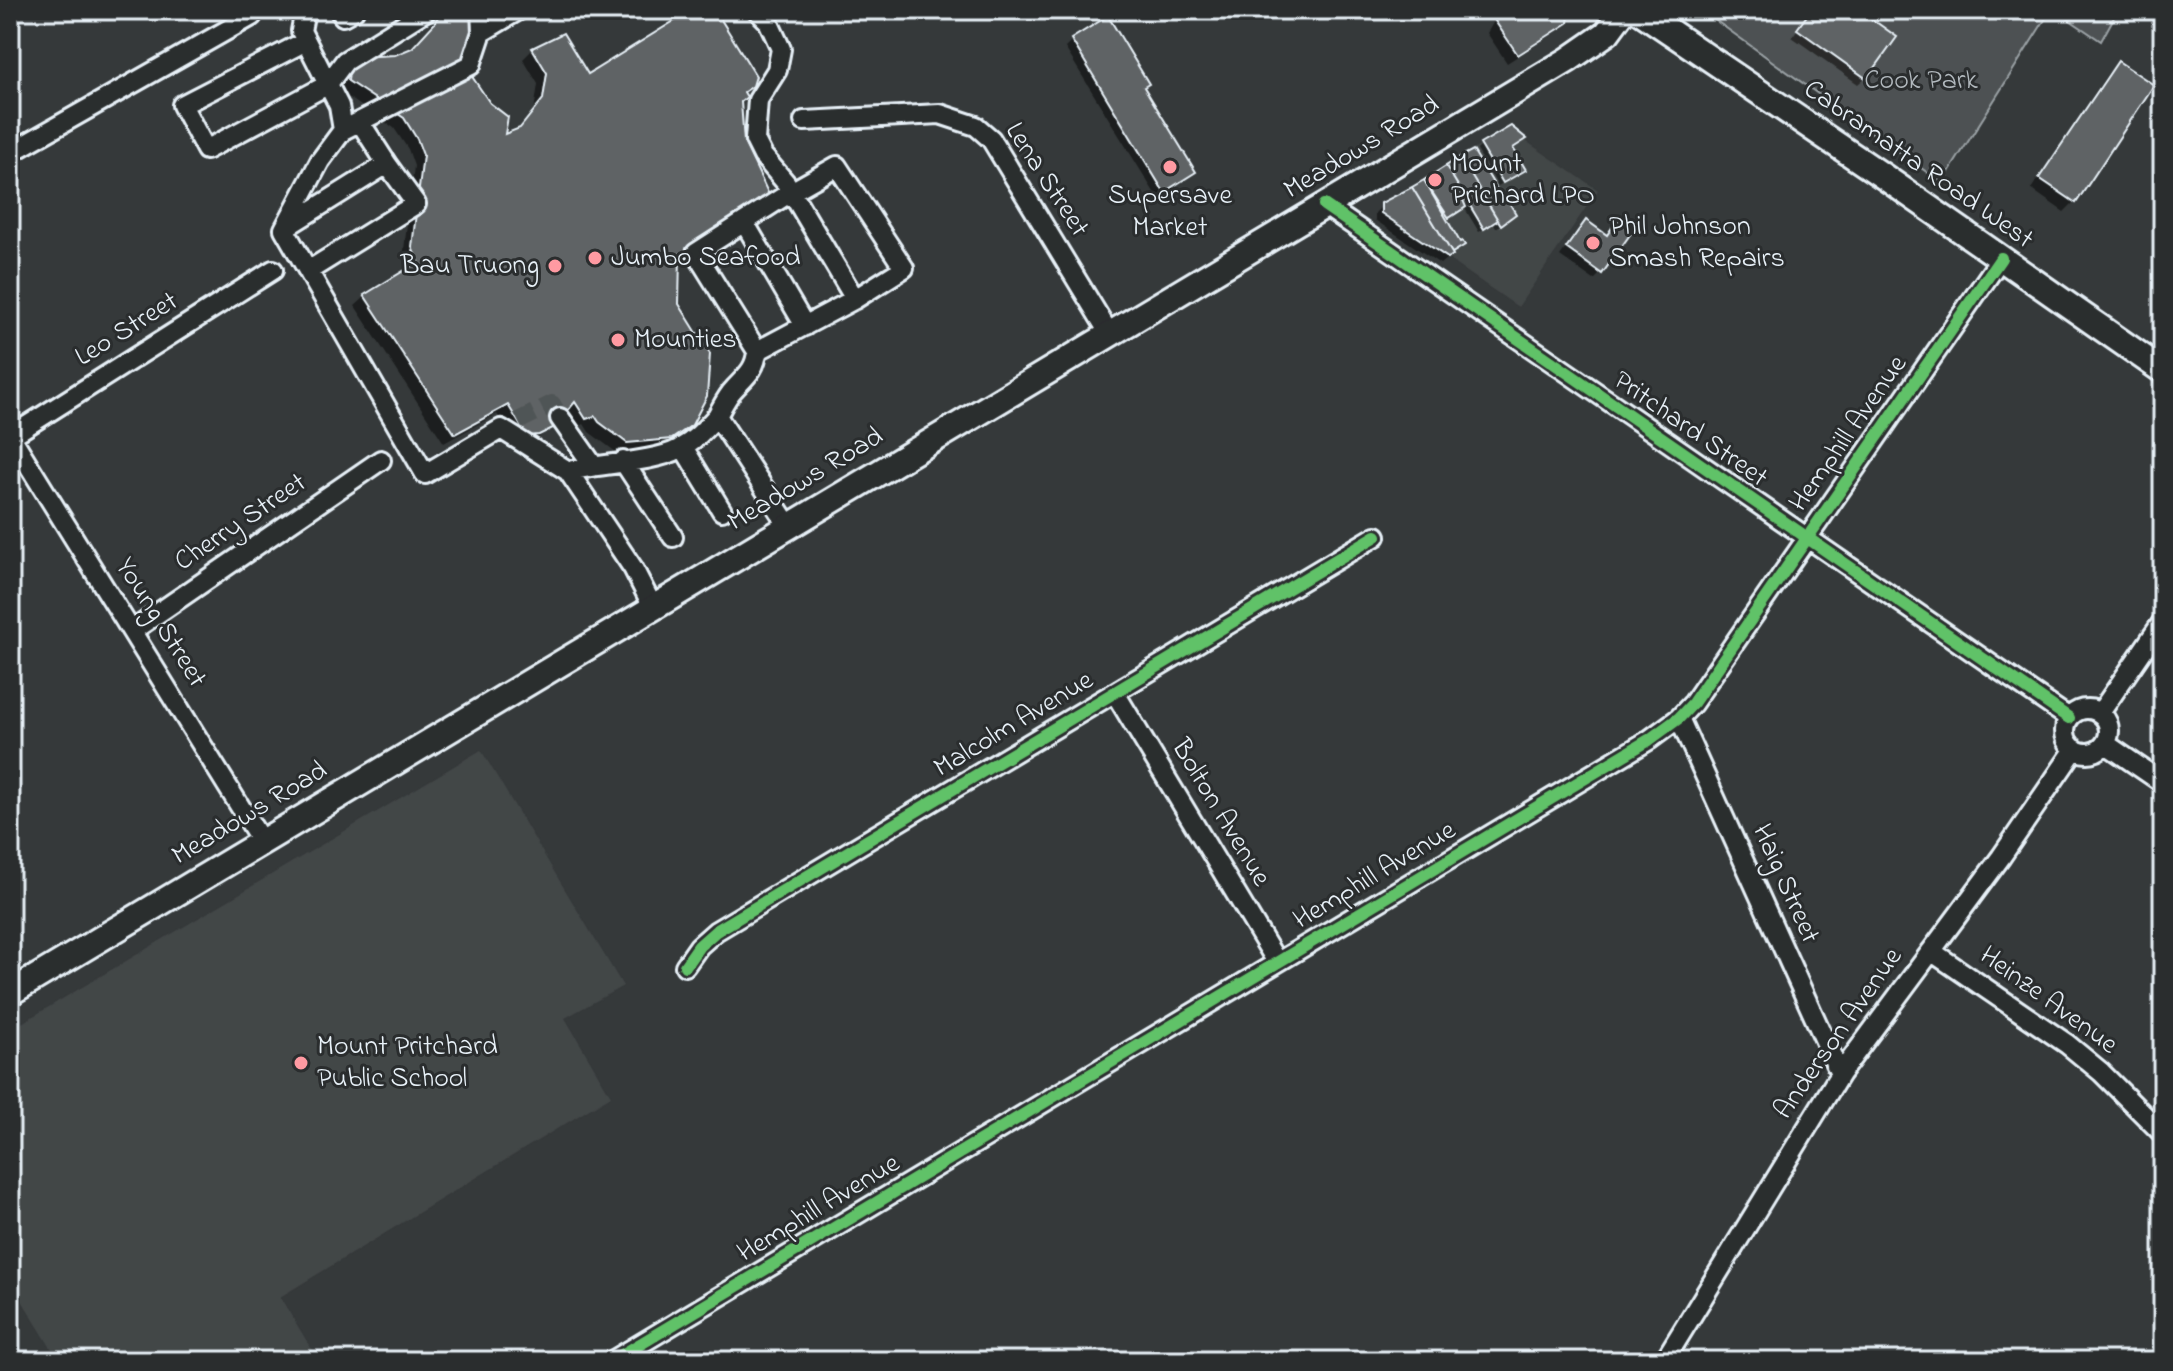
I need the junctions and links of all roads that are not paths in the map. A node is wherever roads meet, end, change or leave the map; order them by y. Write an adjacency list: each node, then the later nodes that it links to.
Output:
1 (255, 10): 17 (street)
2 (305, 10): 13 (street)
3 (339, 10): 4 (street)
4 (354, 10)
5 (427, 10): 14 (street)
6 (472, 10): 12 (street)
7 (481, 10): 12 (street)
8 (519, 10): 12 (street)
9 (757, 10): 19 (street)
10 (1624, 10): 20 (main road, Meadows Road)
11 (1638, 10): 23 (main road, Cabramatta Road West)
12 (482, 32): 16 (street)
13 (306, 41): 14 (street); 14 (street)
14 (327, 85): 16 (street)
15 (804, 121): 28 (street, Lena Street)
16 (352, 126): 18 (street); 22 (street)
17 (10, 153)
18 (387, 164): 22 (street); 25 (street)
19 (791, 192): 21 (street); 26 (street); 26 (street)
20 (1324, 205): 28 (main road, Meadows Road); 45 (street, Pritchard Street)
21 (744, 222): 27 (street); 29 (street)
22 (284, 229): 25 (street)
23 (2001, 258): 30 (main road, Cabramatta Road West); 45 (street, Hemphill Avenue)
24 (273, 270): 35 (street, Leo Street)
25 (308, 271): 34 (street)
26 (855, 299): 27 (street)
27 (805, 326): 29 (street)
28 (1109, 333): 42 (main road, Meadows Road)
29 (757, 351): 31 (street)
30 (2163, 371)
31 (717, 416): 36 (street); 42 (street)
32 (560, 418): 39 (street)
33 (518, 421): 34 (street)
34 (501, 429): 40 (street)
35 (10, 436): 48 (street, Young Street)
36 (683, 447): 38 (street); 41 (street)
37 (381, 460): 48 (street, Cherry Street)
38 (623, 461): 39 (street); 44 (street)
39 (593, 465): 40 (street)
40 (568, 471): 46 (street)
41 (722, 511)
42 (788, 525): 46 (main road, Meadows Road)
43 (1376, 536): 49 (street, Malcolm Avenue)
44 (673, 537)
45 (1806, 539): 51 (street, Hemphill Avenue); 52 (street, Pritchard Street)
46 (653, 607): 56 (main road, Meadows Road)
47 (2163, 621): 50 (street)
48 (132, 631): 56 (street, Young Street)
49 (1115, 693): 58 (street, Bolton Avenue); 59 (street, Malcolm Avenue)
50 (2100, 713): 52 (street); 53 (street)
51 (1679, 718): 58 (street, Hemphill Avenue); 61 (street, Haig Street)
52 (2069, 718): 54 (street)
53 (2106, 744): 54 (street); 55 (street)
54 (2075, 749): 57 (street, Anderson Avenue)
55 (2163, 783)
56 (262, 842): 60 (main road, Meadows Road)
57 (1931, 951): 61 (street, Anderson Avenue); 62 (street, Heinze Avenue)
58 (1277, 962): 63 (street, Hemphill Avenue)
59 (685, 966)
60 (10, 993)
61 (1840, 1074): 64 (street, Anderson Avenue)
62 (2163, 1134)
63 (612, 1361)
64 (1664, 1361)

